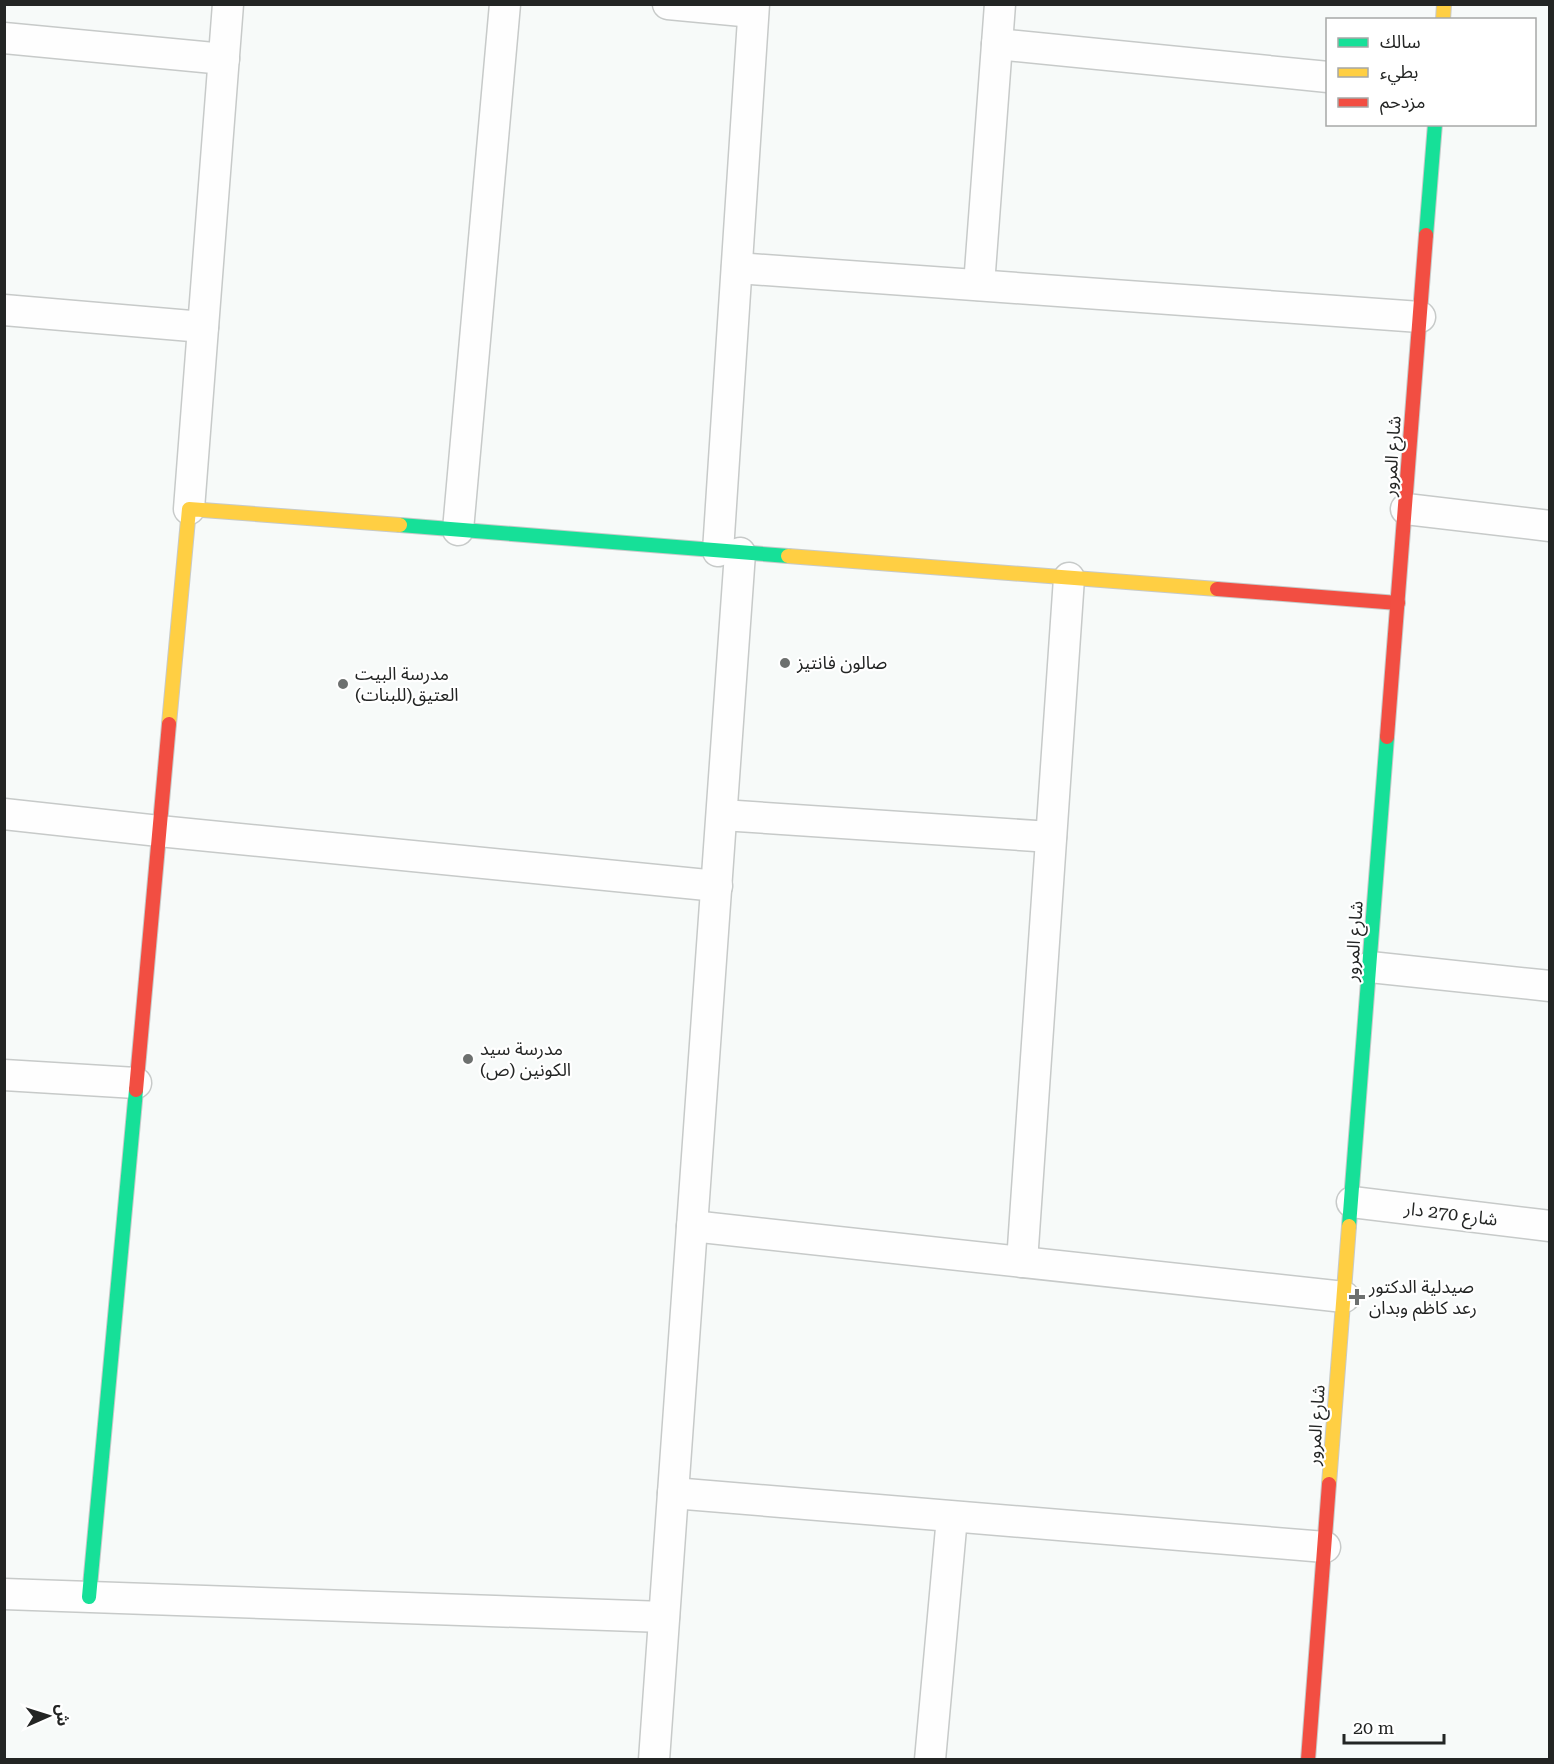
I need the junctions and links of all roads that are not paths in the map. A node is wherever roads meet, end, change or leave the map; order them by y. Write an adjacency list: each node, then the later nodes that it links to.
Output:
1 (228, 4): 8 (street)
2 (505, 4): 19 (street)
3 (668, 4): 5 (street)
4 (1000, 4): 7 (street)
5 (754, 8): 11 (street)
6 (4, 38): 8 (street)
7 (997, 44): 9 (street); 12 (street)
8 (224, 59): 15 (street)
9 (1326, 77)
10 (1435, 126): 14 (street, شارع المرور)
11 (737, 268): 12 (street); 20 (street)
12 (979, 285): 14 (street)
13 (4, 310): 15 (street)
14 (1420, 317): 17 (street, شارع المرور)
15 (203, 327): 16 (street)
16 (189, 509): 19 (street); 25 (street)
17 (1406, 509): 18 (street); 22 (street, شارع المرور)
18 (1550, 526)
19 (458, 530): 20 (street)
20 (729, 552): 21 (street); 24 (street)
21 (1069, 578): 22 (street); 26 (street)
22 (1398, 603): 28 (street, شارع المرور)
23 (4, 814): 25 (street)
24 (722, 815): 26 (street); 27 (street)
25 (159, 831): 27 (street); 31 (street)
26 (1051, 837): 35 (street)
27 (717, 886): 33 (street)
28 (1370, 967): 29 (street); 32 (street, شارع المرور)
29 (1550, 986)
30 (4, 1075): 31 (street)
31 (136, 1083): 41 (street)
32 (1352, 1202): 34 (street, شارع 270 دار); 36 (street, شارع المرور)
33 (692, 1226): 35 (street); 37 (street)
34 (1550, 1226)
35 (1022, 1262): 36 (street)
36 (1344, 1297): 39 (street, شارع المرور)
37 (673, 1493): 38 (street); 42 (street)
38 (952, 1516): 39 (street); 44 (street)
39 (1325, 1548): 45 (street, شارع المرور)
40 (4, 1594): 41 (street)
41 (89, 1597): 42 (street)
42 (664, 1617): 43 (street)
43 (654, 1760)
44 (930, 1760)
45 (1308, 1760)

